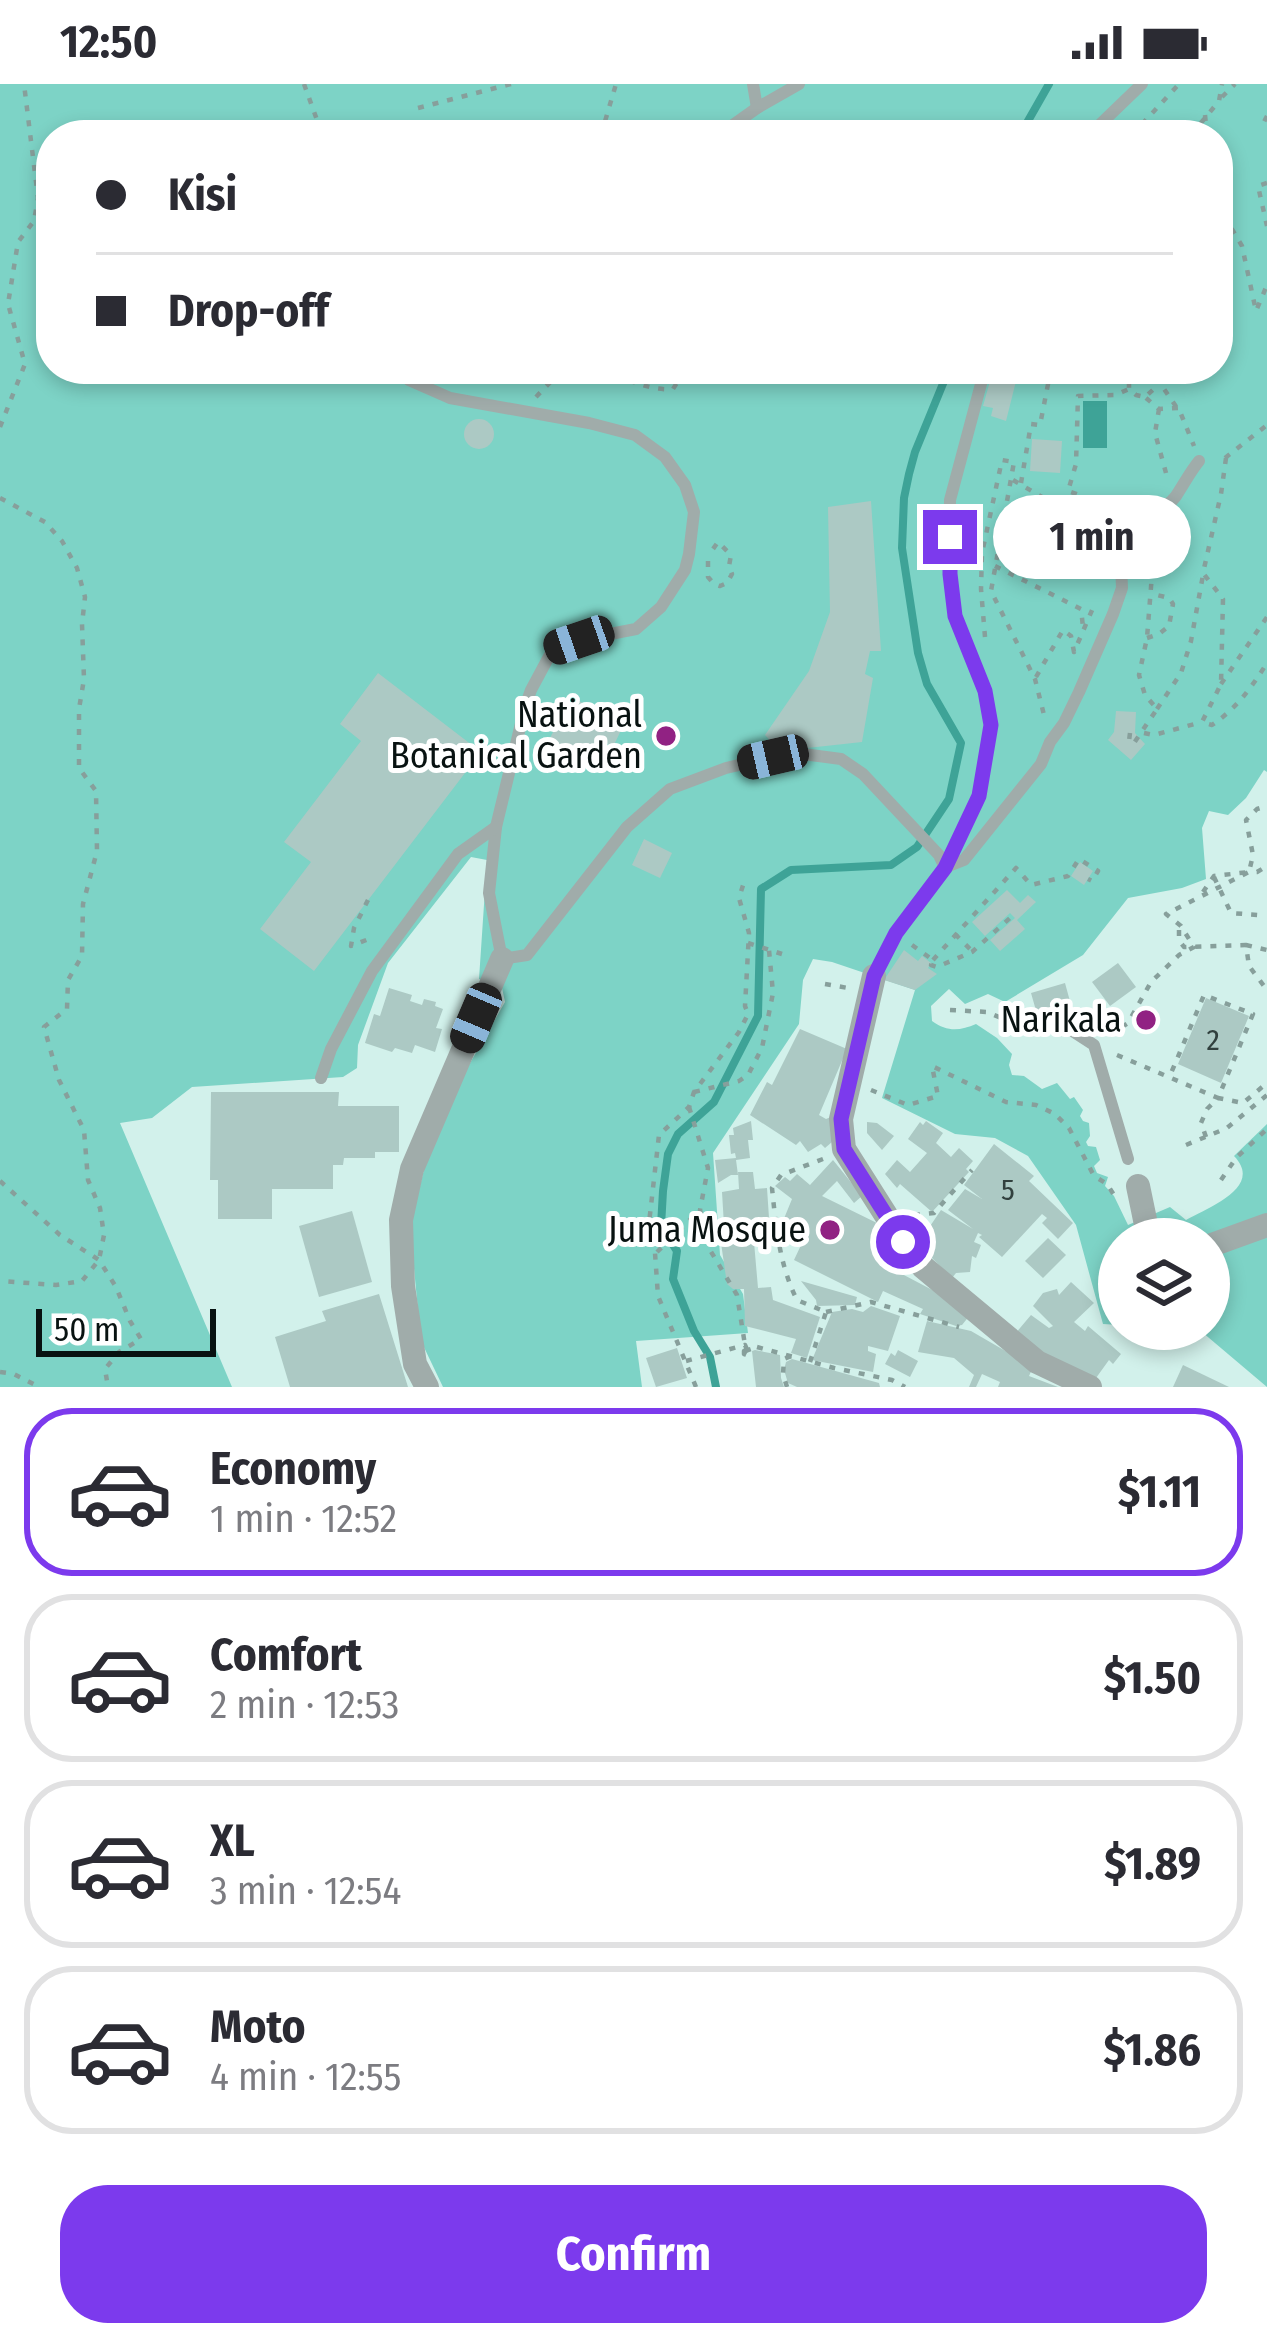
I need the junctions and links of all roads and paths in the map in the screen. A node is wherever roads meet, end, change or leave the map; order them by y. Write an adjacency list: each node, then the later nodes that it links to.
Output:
1 (24, 84): 26 (path)
2 (304, 84): 18 (path)
3 (469, 84): 12 (path)
4 (511, 84): 12 (path)
5 (616, 84): 19 (path)
6 (753, 84): 14 (lane)
7 (799, 84): 14 (lane)
8 (1142, 84): 21 (lane)
9 (1179, 84): 22 (path)
10 (1222, 84): 13 (path)
11 (1235, 84): 13 (path)
12 (472, 96): 15 (path)
13 (1219, 101): 16 (path)
14 (757, 107): 20 (lane)
15 (418, 108)
16 (1205, 115): 23 (path); 24 (path)
17 (1267, 116): 25 (path)
18 (317, 120)
19 (605, 120)
20 (739, 120)
21 (1105, 120)
22 (1146, 120)
23 (1202, 120)
24 (1206, 120)
25 (1267, 127)
26 (36, 182)
27 (1267, 183): 29 (path)
28 (36, 210): 47 (path)
29 (1267, 226)
30 (1233, 232): 31 (path)
31 (1267, 285)
32 (418, 384): 45 (lane)
33 (549, 384): 45 (path)
34 (637, 384): 35 (path)
35 (676, 384)
36 (981, 384): 79 (lane)
37 (1048, 384): 51 (path)
38 (1128, 384): 41 (path)
39 (1156, 384): 42 (path)
40 (1161, 384): 43 (path)
41 (1129, 389): 42 (path); 52 (path)
42 (1145, 397): 44 (path)
43 (1178, 408): 44 (path); 49 (path)
44 (1159, 409): 54 (path)
45 (524, 410): 78 (lane)
46 (1267, 425): 48 (path)
47 (0, 428)
48 (1226, 458): 49 (path); 62 (path)
49 (1199, 461): 54 (lane)
50 (1013, 480): 51 (path); 57 (path); 68 (path)
51 (1021, 483): 56 (path)
52 (1068, 491): 55 (path); 56 (path)
53 (0, 498): 128 (path)
54 (1174, 501): 55 (lane); 63 (path)
55 (1108, 504): 76 (lane)
56 (1060, 507): 59 (path)
57 (1004, 515): 59 (path); 61 (path)
58 (731, 555): 58 (path)
59 (1092, 555): 60 (path)
60 (1101, 565)
61 (995, 566): 66 (path); 70 (path)
62 (1203, 574): 71 (path); 72 (path)
63 (1152, 593): 67 (path); 67 (path)
64 (1099, 598): 66 (path)
65 (1267, 616): 71 (path)
66 (1083, 627): 70 (path)
67 (1147, 638): 72 (path)
68 (985, 644)
69 (1267, 663): 73 (path)
70 (1035, 679): 76 (path)
71 (1220, 684): 73 (path)
72 (1157, 709): 74 (path)
73 (1202, 722): 74 (path)
74 (1142, 732): 75 (path)
75 (1130, 733)
76 (1050, 742): 79 (lane)
77 (1267, 806): 81 (path)
78 (496, 827): 89 (lane); 99 (lane)
79 (942, 861): 99 (lane); 100 (lane)
80 (1267, 866): 81 (path)
81 (1249, 872): 82 (path); 85 (path)
82 (1214, 876): 85 (path); 87 (path)
83 (745, 879): 92 (path)
84 (1088, 879): 91 (path)
85 (1200, 897): 94 (path)
86 (368, 900): 89 (path)
87 (1258, 915)
88 (1010, 918): 97 (path)
89 (407, 924): 105 (lane)
90 (1180, 930): 94 (path)
91 (955, 934): 97 (path); 97 (path)
92 (748, 943): 95 (path); 109 (path)
93 (1246, 946): 94 (path); 96 (path); 101 (path)
94 (1194, 947): 104 (path)
95 (769, 950): 98 (path); 109 (path)
96 (1267, 950)
97 (972, 952)
98 (782, 955)
99 (502, 959): 139 (street)
100 (874, 976): 116 (street)
101 (1267, 990)
102 (950, 1010): 103 (path)
103 (1054, 1019): 104 (lane)
104 (1094, 1045): 106 (path); 117 (lane)
105 (321, 1078)
106 (1169, 1078): 111 (path); 111 (path)
107 (1267, 1083): 111 (path)
108 (871, 1090): 121 (path)
109 (697, 1091): 112 (path)
110 (1267, 1095): 114 (path)
111 (1217, 1098): 114 (path)
112 (690, 1110): 123 (path); 127 (path)
113 (1267, 1130): 119 (path)
114 (1206, 1137): 115 (path)
115 (1186, 1145)
116 (844, 1149): 130 (path); 131 (street)
117 (1128, 1159)
118 (972, 1170): 122 (path)
119 (1222, 1180)
120 (0, 1181): 128 (path)
121 (1128, 1192): 124 (street)
122 (920, 1201)
123 (700, 1210): 127 (path); 132 (path)
124 (1140, 1218)
125 (1267, 1225): 126 (street)
126 (1230, 1238)
127 (655, 1253): 134 (path)
128 (99, 1260): 129 (path); 138 (path)
129 (0, 1281)
130 (826, 1312): 131 (path); 135 (path)
131 (986, 1321): 143 (street)
132 (744, 1348): 133 (path, bridge); 134 (path)
133 (791, 1356): 135 (path); 141 (path)
134 (685, 1361): 140 (path)
135 (809, 1362): 142 (path)
136 (0, 1372): 137 (path)
137 (38, 1387)
138 (109, 1387)
139 (427, 1387)
140 (696, 1387)
141 (788, 1387)
142 (905, 1387)
143 (1090, 1387)

